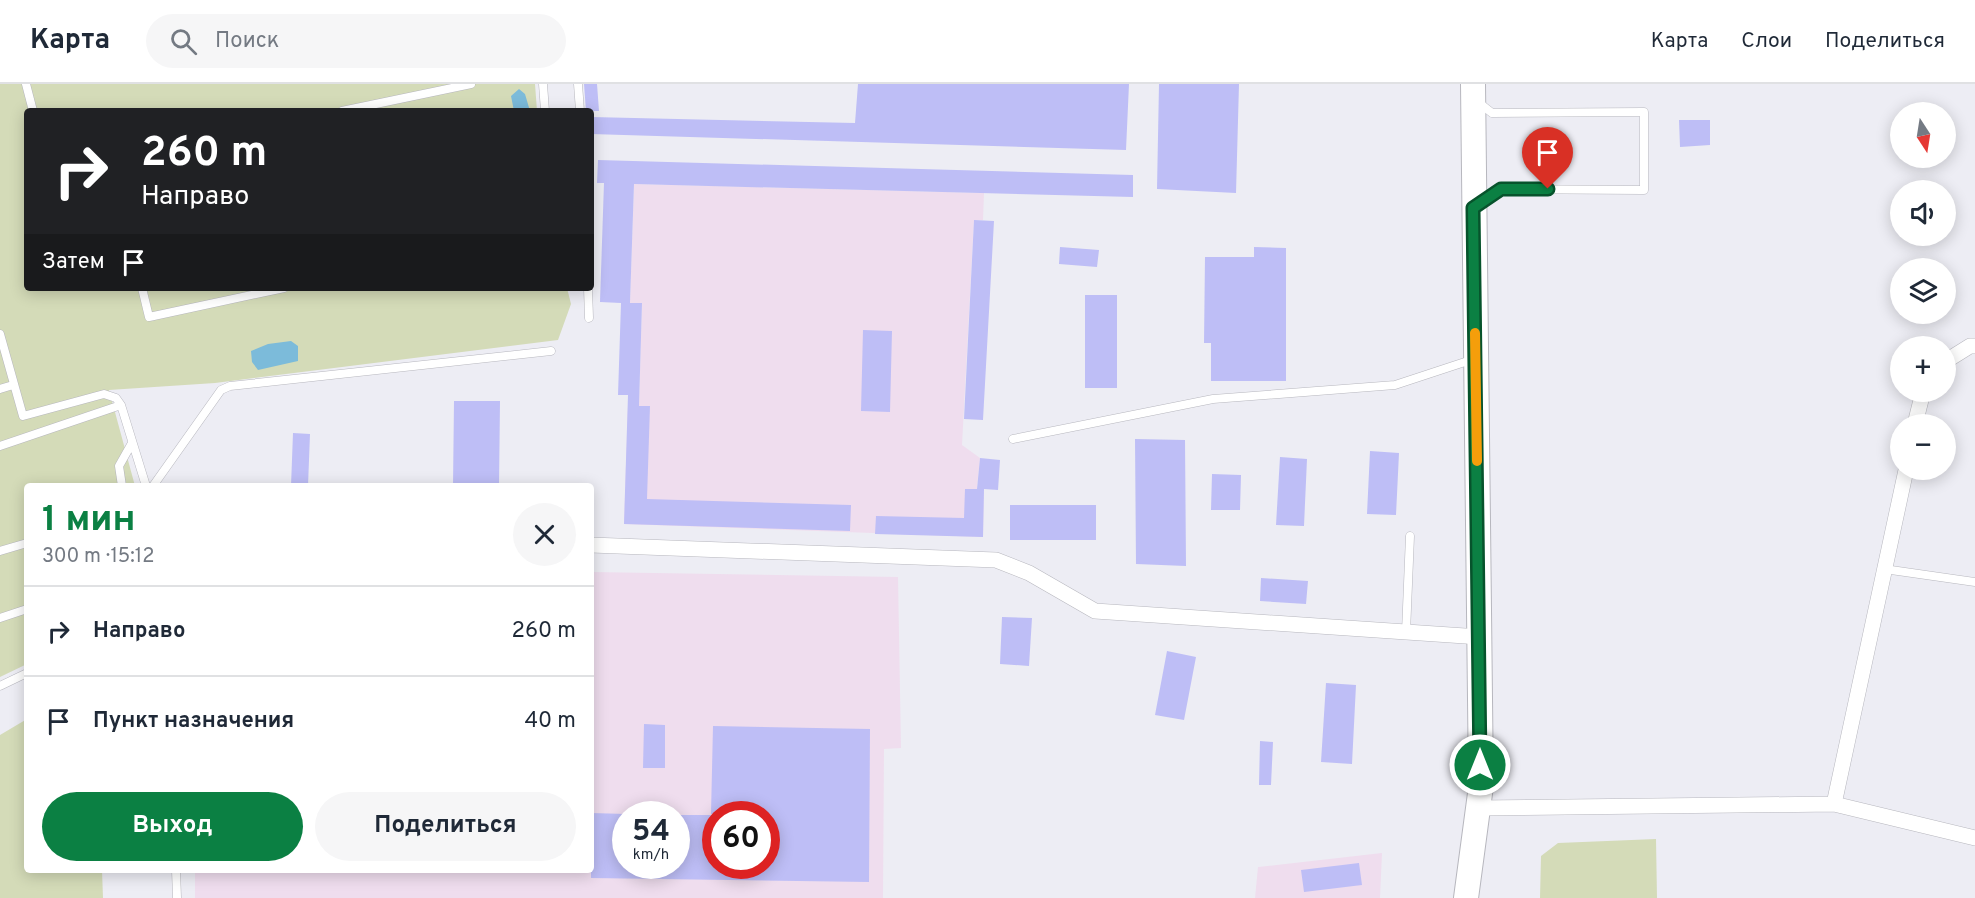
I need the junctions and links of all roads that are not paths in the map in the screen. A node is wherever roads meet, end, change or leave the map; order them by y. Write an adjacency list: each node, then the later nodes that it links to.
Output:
1 (26, 84): 6 (lane)
2 (471, 84): 7 (lane)
3 (543, 84): 8 (lane)
4 (578, 84): 9 (lane)
5 (1473, 91): 10 (main road); 10 (lane)
6 (32, 108)
7 (356, 108)
8 (545, 108)
9 (580, 108)
10 (1473, 208): 19 (main road)
11 (143, 291): 12 (lane)
12 (270, 291)
13 (588, 291): 14 (lane)
14 (589, 318)
15 (0, 334): 20 (lane)
16 (1975, 346): 18 (street)
17 (551, 351): 29 (lane)
18 (1956, 355)
19 (1475, 359): 23 (lane); 39 (main road)
20 (13, 385): 21 (lane); 22 (lane)
21 (0, 389)
22 (121, 405): 24 (lane); 25 (lane)
23 (1013, 439)
24 (132, 443): 27 (lane); 28 (lane)
25 (0, 446)
26 (1904, 480): 34 (street)
27 (122, 483)
28 (145, 483)
29 (155, 483)
30 (1410, 536): 38 (lane)
31 (24, 544): 33 (lane)
32 (594, 546): 38 (street)
33 (0, 551)
34 (1884, 569): 35 (lane); 42 (street)
35 (1975, 582)
36 (24, 610): 37 (lane)
37 (0, 618)
38 (1406, 632): 39 (street)
39 (1480, 638): 43 (main road)
40 (24, 674): 41 (lane)
41 (0, 686)
42 (1834, 804): 43 (street); 44 (street)
43 (1478, 808): 47 (main road)
44 (1975, 838)
45 (176, 873): 46 (lane)
46 (177, 898)
47 (1466, 898)

